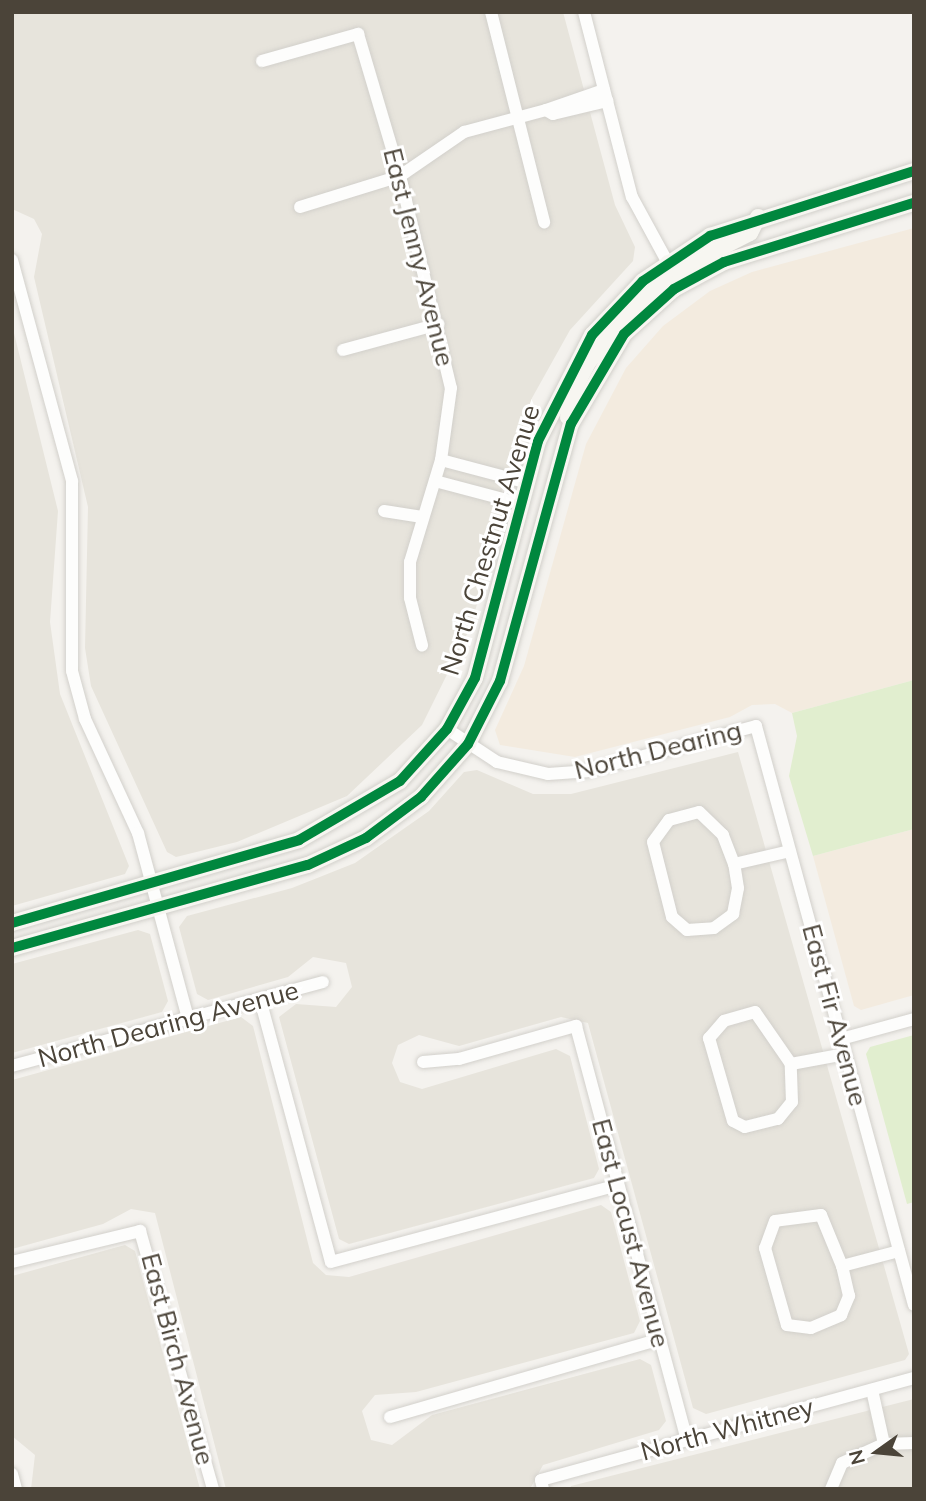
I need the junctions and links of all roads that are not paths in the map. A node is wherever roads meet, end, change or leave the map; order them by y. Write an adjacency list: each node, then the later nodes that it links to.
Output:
1 (491, 12): 5 (street)
2 (583, 12): 4 (street)
3 (262, 61): 7 (street, East Jenny Avenue)
4 (605, 95): 5 (street); 13 (street)
5 (518, 117): 7 (street); 11 (street)
6 (914, 171): 10 (main road, North Chestnut Avenue)
7 (400, 176): 9 (street); 15 (street, East Jenny Avenue)
8 (914, 204): 14 (main road, North Chestnut Avenue)
9 (300, 207)
10 (758, 217): 13 (main road, North Chestnut Avenue); 14 (main road)
11 (544, 222)
12 (12, 260): 30 (street)
13 (668, 263): 18 (main road); 20 (main road, North Chestnut Avenue)
14 (674, 289): 18 (main road, North Chestnut Avenue)
15 (439, 324): 16 (street); 17 (street, East Jenny Avenue)
16 (343, 350)
17 (441, 460): 19 (street, East Jenny Avenue); 20 (street)
18 (559, 464): 27 (main road, North Chestnut Avenue)
19 (435, 481): 21 (street); 23 (street, East Jenny Avenue)
20 (528, 483): 21 (main road, North Chestnut Avenue)
21 (523, 505): 26 (main road, North Chestnut Avenue)
22 (384, 510): 23 (street)
23 (421, 517): 24 (street, East Jenny Avenue)
24 (422, 645)
25 (756, 726): 27 (street, North Dearing); 28 (street, East Fir Avenue)
26 (447, 729): 27 (street, North Dearing); 30 (main road, North Chestnut Avenue)
27 (468, 744): 31 (main road, North Chestnut Avenue)
28 (790, 851): 29 (street); 38 (street, East Fir Avenue)
29 (734, 864): 29 (street)
30 (153, 884): 31 (street); 32 (main road, North Chestnut Avenue)
31 (160, 908): 33 (main road, North Chestnut Avenue); 36 (street)
32 (12, 923)
33 (12, 948)
34 (323, 982): 35 (street, North Dearing Avenue)
35 (260, 999): 36 (street, North Dearing Avenue); 43 (street)
36 (188, 1018): 42 (street, North Dearing Avenue)
37 (914, 1019): 38 (street)
38 (841, 1039): 39 (street, East Fir Avenue)
39 (845, 1054): 41 (street); 44 (street, East Fir Avenue)
40 (423, 1062): 43 (street, East Locust Avenue)
41 (791, 1064): 41 (street)
42 (12, 1066)
43 (618, 1185): 48 (street, East Locust Avenue)
44 (899, 1251): 46 (street); 47 (street, East Fir Avenue)
45 (12, 1262): 58 (street, East Birch Avenue)
46 (842, 1266): 46 (street)
47 (914, 1305)
48 (660, 1339): 51 (street); 52 (street, East Locust Avenue)
49 (914, 1378): 50 (street, North Whitney)
50 (872, 1390): 52 (street, North Whitney); 54 (street)
51 (390, 1417)
52 (687, 1440): 56 (street, North Whitney)
53 (914, 1443): 54 (street)
54 (884, 1444): 59 (street)
55 (12, 1474): 57 (street)
56 (542, 1484)
57 (16, 1489)
58 (213, 1489)
59 (831, 1489)

